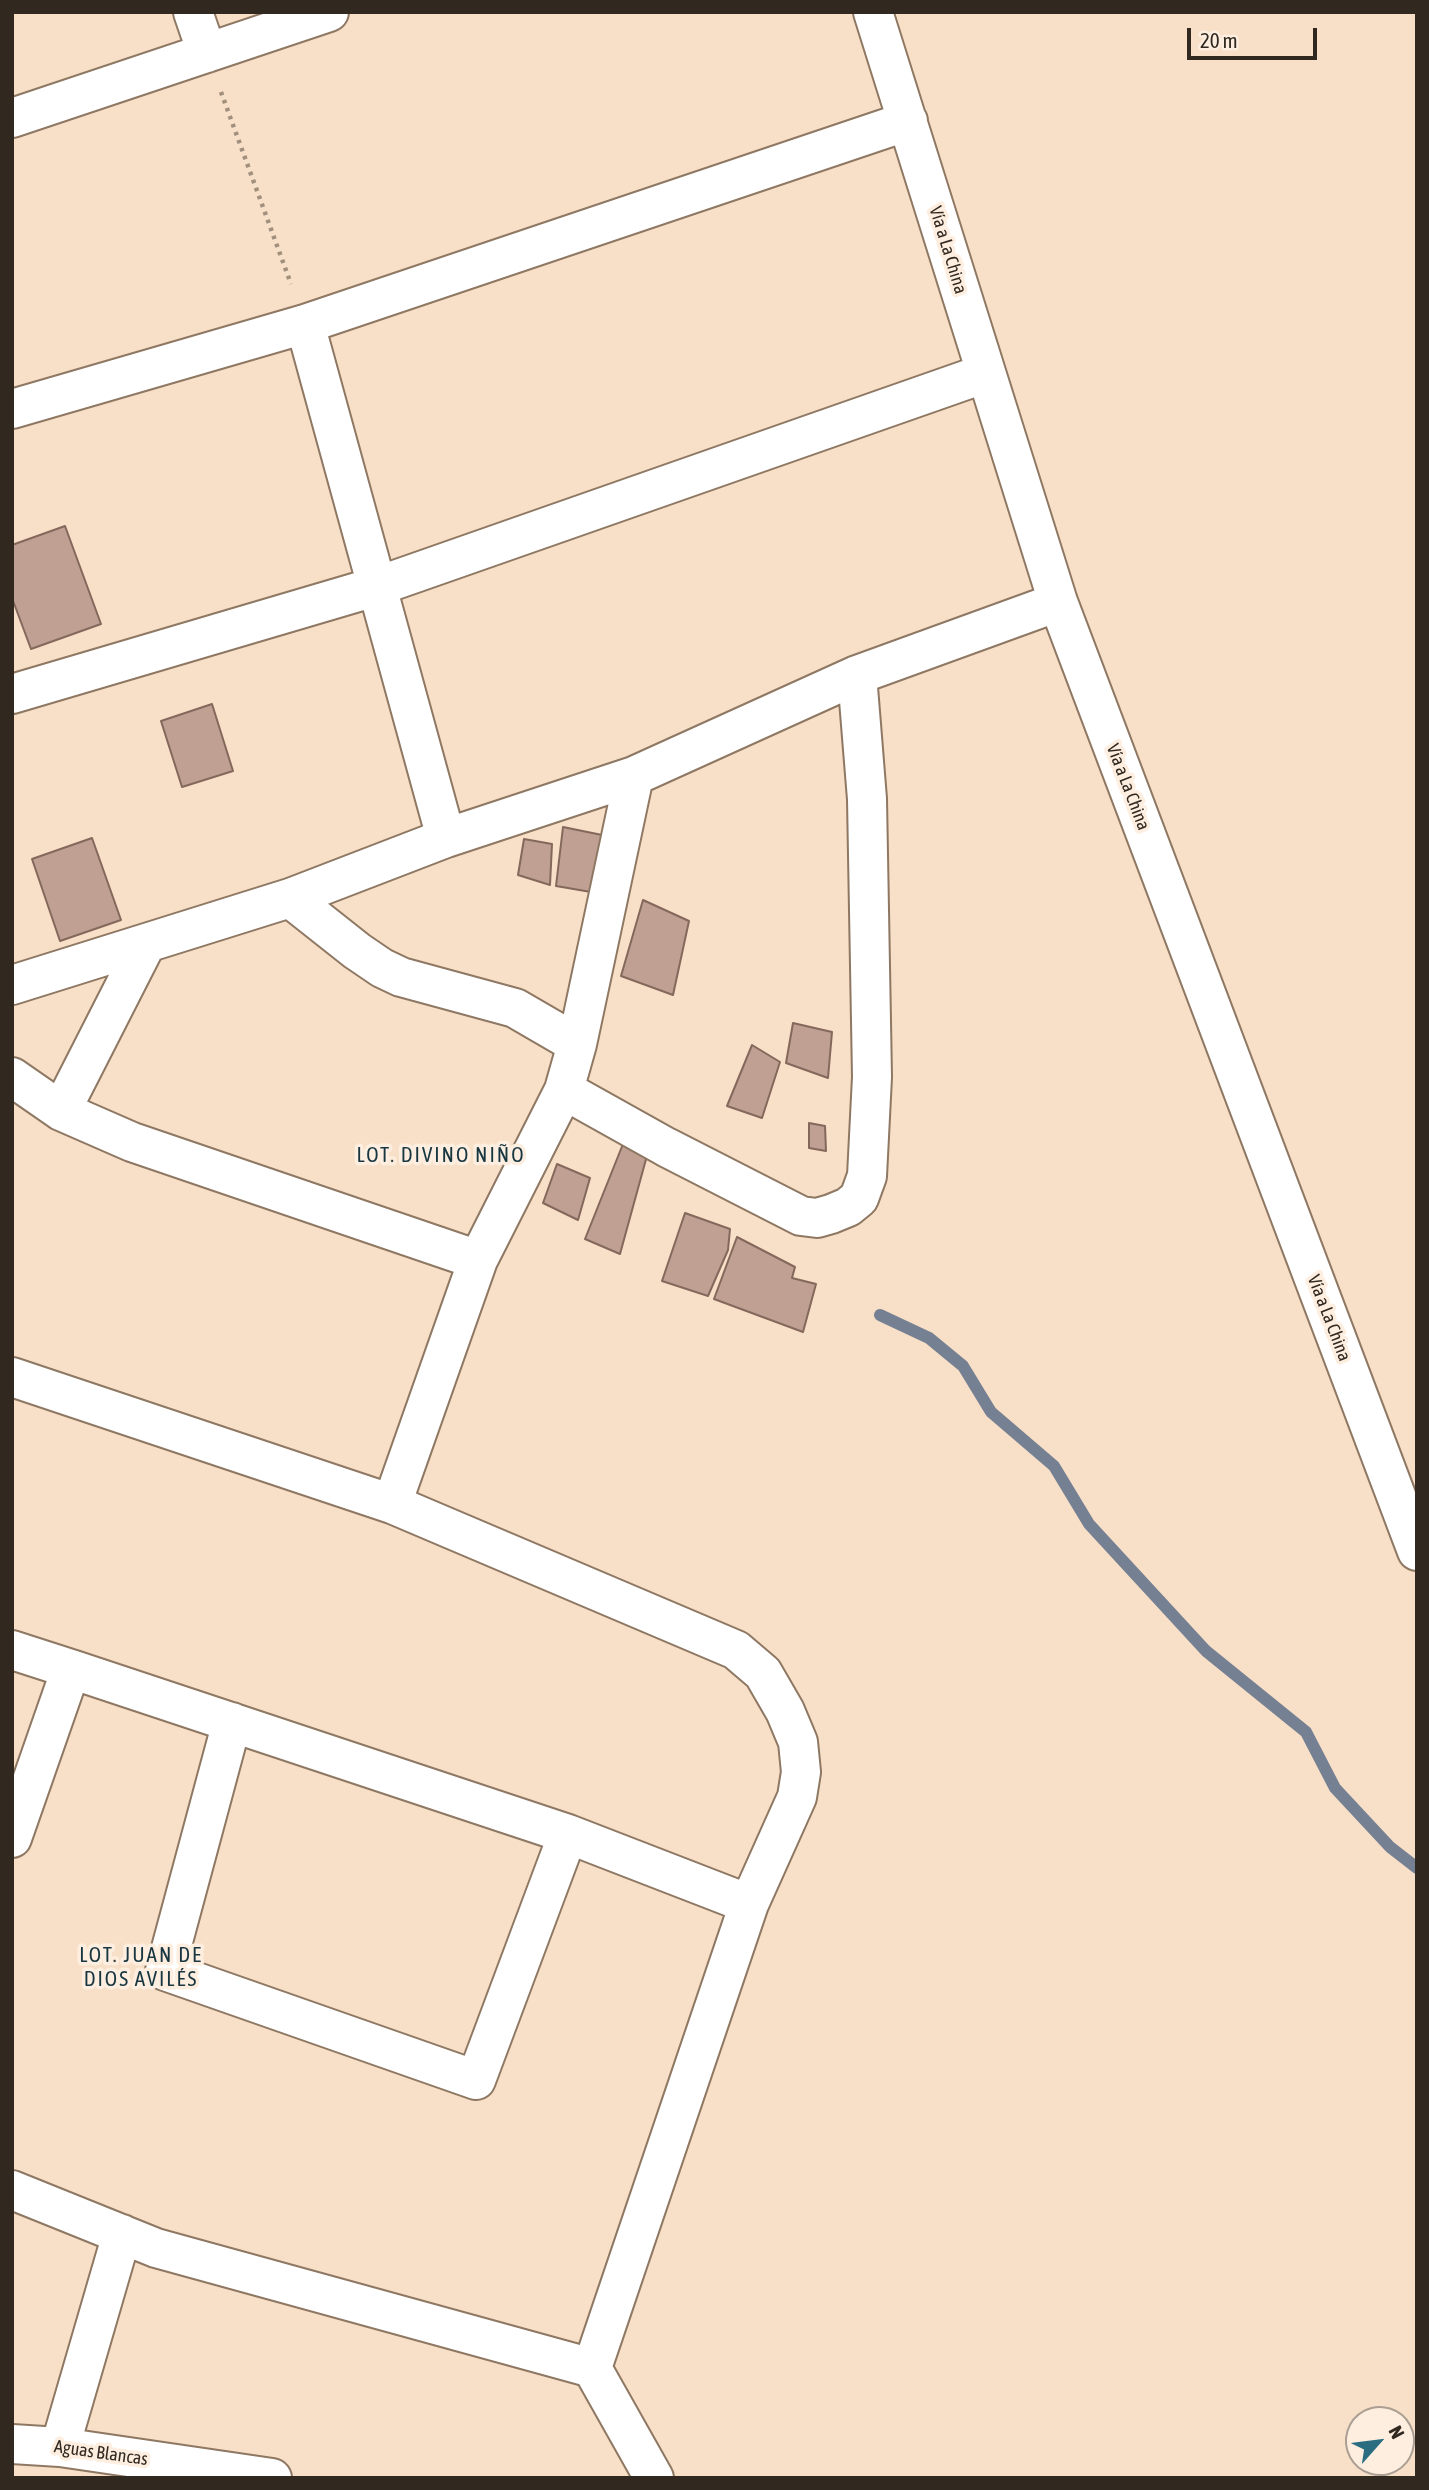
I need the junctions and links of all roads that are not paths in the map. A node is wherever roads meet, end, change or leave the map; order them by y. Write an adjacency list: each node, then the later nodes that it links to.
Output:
1 (193, 12): 4 (street)
2 (329, 12): 4 (street)
3 (873, 12): 6 (street, Vía a La China)
4 (206, 53): 5 (street)
5 (12, 118)
6 (908, 121): 7 (street); 8 (street, Vía a La China)
7 (305, 324): 9 (street); 10 (street)
8 (986, 373): 10 (street); 11 (street, Vía a La China)
9 (12, 409)
10 (378, 586): 13 (street); 15 (street)
11 (1058, 602): 12 (street); 26 (street, Vía a La China)
12 (857, 675): 14 (street); 21 (street)
13 (12, 694)
14 (634, 776): 15 (street); 19 (street)
15 (446, 838): 16 (street)
16 (290, 898): 17 (street); 19 (street)
17 (146, 944): 18 (street); 22 (street)
18 (12, 985)
19 (577, 1044): 21 (street)
20 (12, 1077): 22 (street)
21 (565, 1090): 23 (street)
22 (61, 1111): 23 (street)
23 (478, 1259): 25 (street)
24 (12, 1377): 25 (street)
25 (392, 1504): 32 (street)
26 (1417, 1551)
27 (12, 1650): 28 (street)
28 (71, 1669): 29 (street); 31 (street)
29 (232, 1722): 30 (street); 30 (street)
30 (568, 1834): 32 (street)
31 (12, 1838)
32 (749, 1904): 35 (street)
33 (12, 2190): 34 (street)
34 (122, 2234): 35 (street); 37 (street)
35 (592, 2368): 39 (street)
36 (12, 2444): 37 (street, Aguas Blancas)
37 (60, 2447): 38 (street, Aguas Blancas)
38 (272, 2478)
39 (654, 2478)

